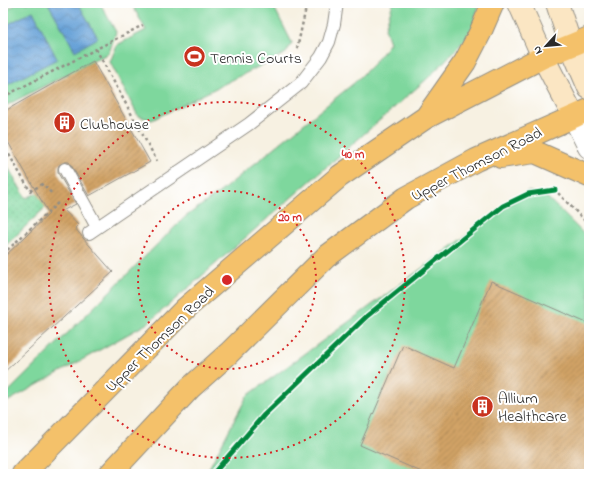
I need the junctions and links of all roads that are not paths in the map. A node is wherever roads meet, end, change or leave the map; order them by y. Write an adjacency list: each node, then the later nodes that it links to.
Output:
1 (337, 3): 12 (lane)
2 (493, 3): 9 (main road)
3 (519, 3): 6 (main road)
4 (556, 3): 5 (main road)
5 (580, 42): 6 (main road, Upper Thomson Road); 7 (main road)
6 (543, 57): 8 (main road); 9 (main road, Upper Thomson Road)
7 (589, 88)
8 (581, 113): 10 (street); 11 (main road, Upper Thomson Road)
9 (425, 118): 14 (main road, Upper Thomson Road)
10 (589, 146)
11 (476, 160): 13 (main road); 15 (main road, Upper Thomson Road)
12 (65, 169)
13 (589, 176)
14 (23, 474)
15 (110, 474)

